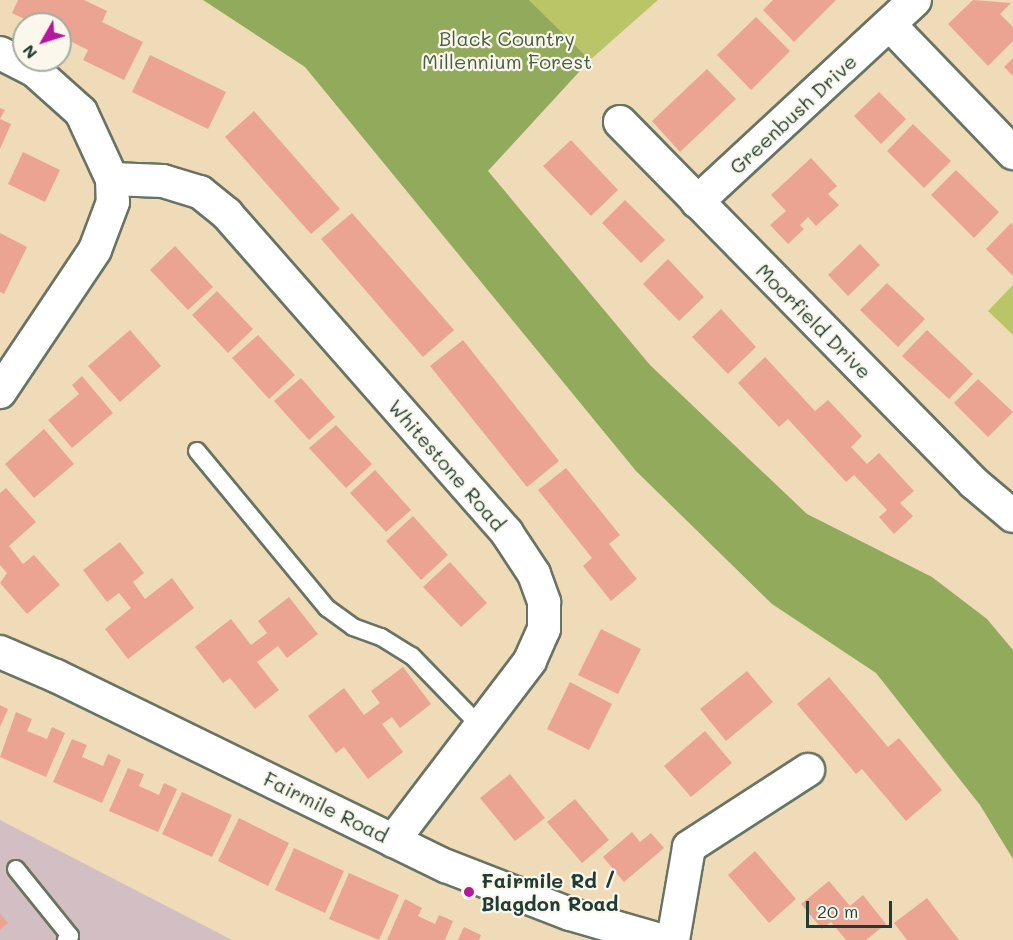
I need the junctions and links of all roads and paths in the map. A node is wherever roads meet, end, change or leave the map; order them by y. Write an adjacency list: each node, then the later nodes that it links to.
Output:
1 (915, 0): 2 (street, Greenbush Drive)
2 (890, 25): 5 (street); 7 (street, Greenbush Drive)
3 (0, 53): 6 (street)
4 (620, 122): 7 (street, Moorfield Drive)
5 (1013, 153)
6 (112, 179): 8 (street); 12 (street, Whitestone Road)
7 (697, 202): 10 (street, Moorfield Drive)
8 (0, 392)
9 (197, 451): 12 (lane)
10 (1013, 516)
11 (0, 652): 14 (street, Fairmile Road)
12 (480, 727): 14 (street, Whitestone Road)
13 (808, 770): 18 (street)
14 (393, 841): 17 (street, Fairmile Road)
15 (16, 869): 16 (lane)
16 (70, 939)
17 (660, 940)
18 (673, 940)

